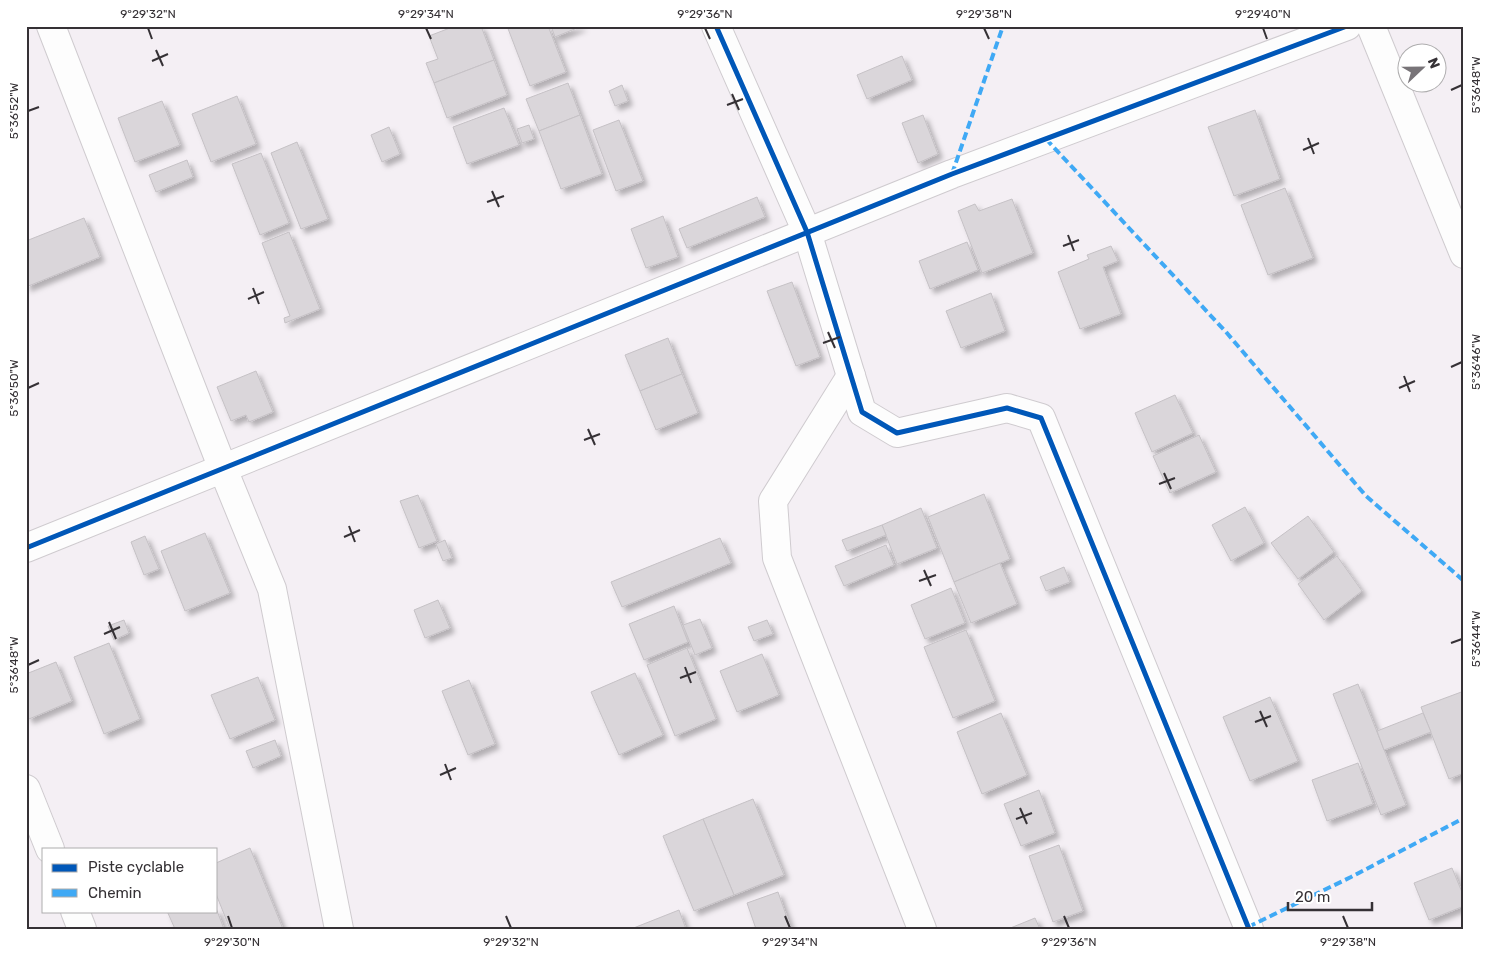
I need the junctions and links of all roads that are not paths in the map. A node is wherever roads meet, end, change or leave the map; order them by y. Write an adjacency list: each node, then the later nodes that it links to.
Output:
1 (51, 26): 8 (street)
2 (716, 26): 5 (street)
3 (1347, 26): 5 (street)
4 (1372, 26): 6 (street)
5 (807, 232): 7 (street); 8 (street)
6 (1464, 254)
7 (852, 376): 13 (street); 16 (street)
8 (223, 469): 9 (street); 15 (street)
9 (26, 548)
10 (26, 789): 11 (street)
11 (50, 848)
12 (75, 912): 14 (street)
13 (1246, 928)
14 (82, 929)
15 (339, 929)
16 (922, 929)

